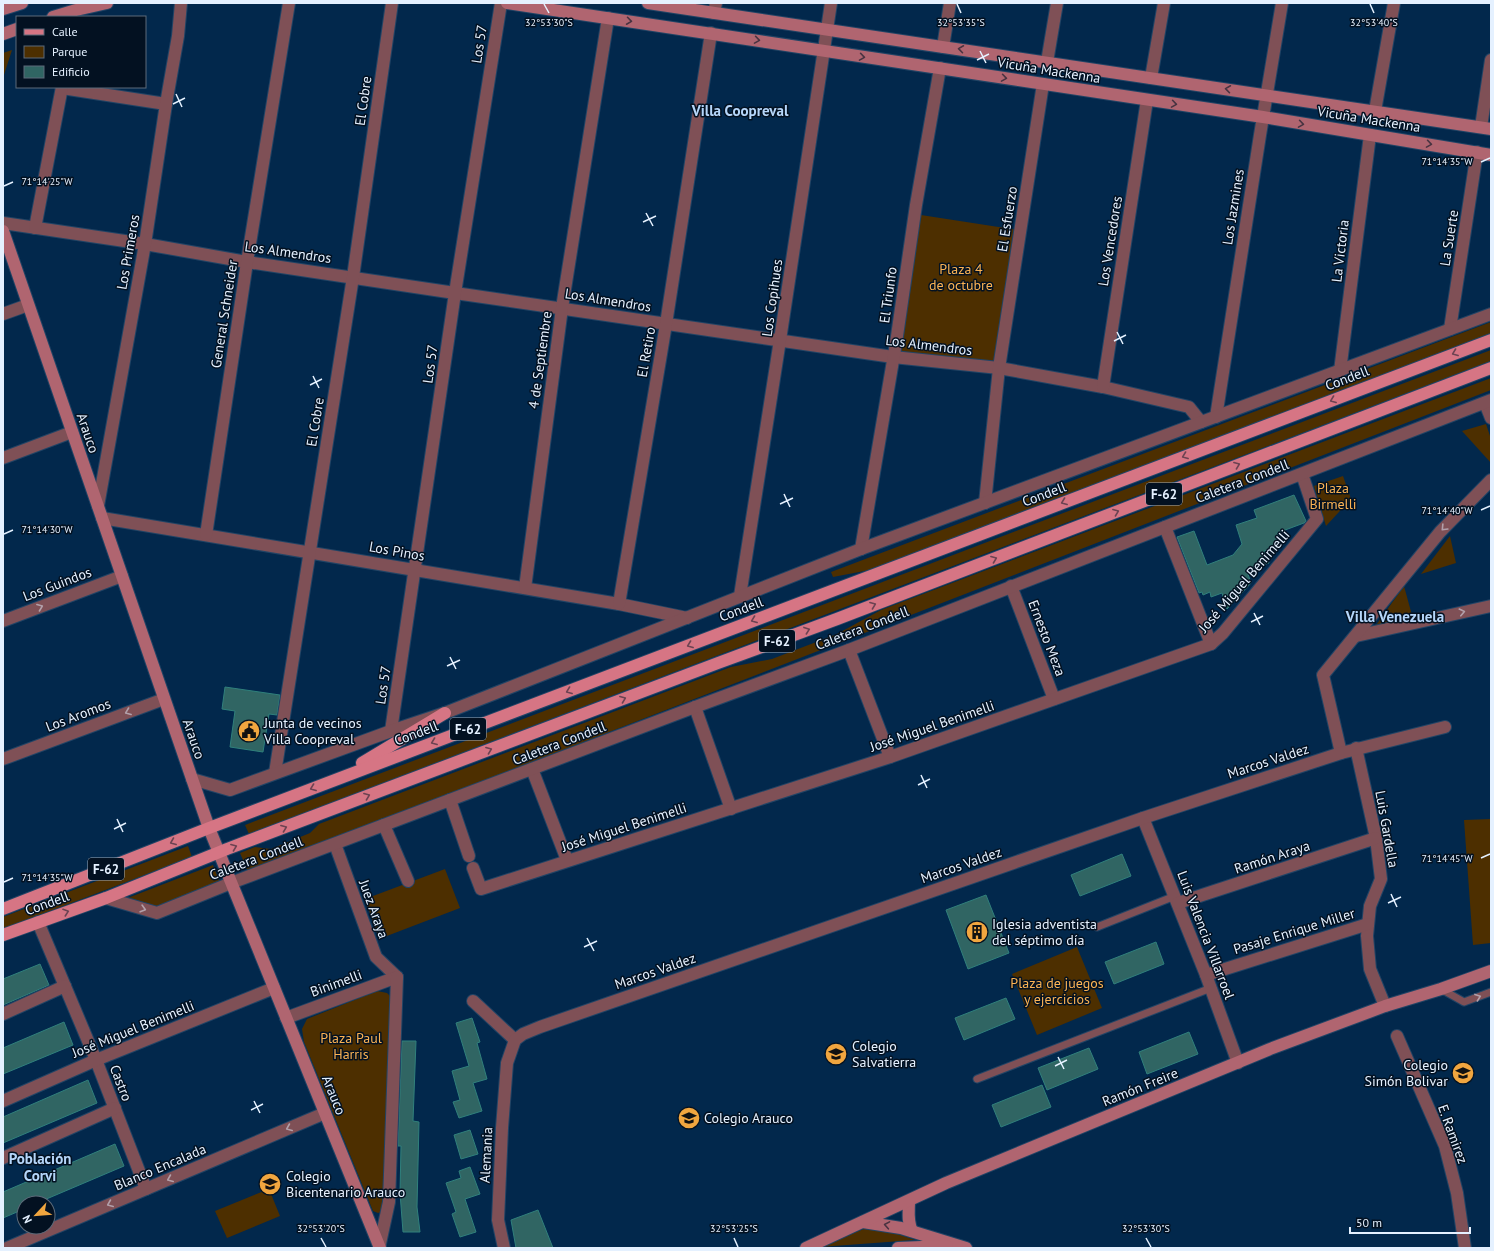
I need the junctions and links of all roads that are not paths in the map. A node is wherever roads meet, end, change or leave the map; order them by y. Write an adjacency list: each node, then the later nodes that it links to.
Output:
1 (22, 3): 16 (main road)
2 (107, 3): 17 (main road)
3 (181, 3): 34 (street, Los Primeros)
4 (290, 3): 45 (street, General Schneider)
5 (392, 3): 46 (street, El Cobre)
6 (501, 3): 47 (street, Los 57)
7 (507, 3): 19 (main road, Vicuña Mackenna)
8 (648, 3): 15 (main road, Vicuña Mackenna)
9 (832, 3): 21 (street, Los Copihues)
10 (950, 3): 24 (street)
11 (1057, 3): 27 (street)
12 (1164, 3): 29 (street)
13 (1282, 3): 32 (street, Los Jazmines)
14 (1394, 3): 35 (street)
15 (715, 8): 21 (main road, Vicuña Mackenna)
16 (3, 9)
17 (75, 13): 18 (main road)
18 (58, 16)
19 (608, 18): 22 (main road, Vicuña Mackenna, one-way to 22); 49 (street, 4 de Septiembre)
20 (16, 29): 23 (main road)
21 (827, 30): 24 (main road, Vicuña Mackenna); 25 (street, Los Copihues)
22 (711, 33): 25 (main road, Vicuña Mackenna, one-way to 25); 52 (street, El Retiro)
23 (3, 34)
24 (943, 47): 27 (main road, Vicuña Mackenna, one-way to 24)
25 (823, 51): 28 (main road, Vicuña Mackenna, one-way to 28); 54 (street, Los Copihues)
26 (1491, 60): 37 (street)
27 (1047, 62): 29 (main road, Vicuña Mackenna)
28 (940, 68): 30 (main road, Vicuña Mackenna, one-way to 30); 56 (street, El Triunfo)
29 (1151, 78): 32 (main road, Vicuña Mackenna, one-way to 29)
30 (1043, 84): 33 (main road, Vicuña Mackenna); 57 (street, El Esfuerzo)
31 (62, 88): 34 (street); 42 (street)
32 (1266, 95): 35 (main road, Vicuña Mackenna); 36 (street, Los Jazmines)
33 (1147, 100): 36 (main road, Vicuña Mackenna, one-way to 36); 60 (street, Los Vencedores)
34 (166, 104): 44 (street, Los Primeros)
35 (1375, 111): 37 (main road, Vicuña Mackenna)
36 (1263, 117): 38 (main road, Vicuña Mackenna, one-way to 38); 62 (street, Los Jazmines)
37 (1486, 128)
38 (1370, 135): 39 (main road, Vicuña Mackenna, one-way to 39); 59 (street, La Victoria)
39 (1477, 152): 40 (main road, Vicuña Mackenna); 53 (street, La Suerte)
40 (1491, 155)
41 (3, 223): 42 (street, Los Almendros)
42 (35, 228): 44 (street, Los Almendros)
43 (3, 231): 48 (main road, Arauco)
44 (145, 244): 45 (street, Los Almendros); 70 (street, Los Primeros)
45 (247, 262): 46 (street, Los Almendros); 73 (street, General Schneider)
46 (353, 276): 47 (street, Los Almendros); 75 (street, El Cobre)
47 (455, 293): 49 (street, Los Almendros); 76 (street, Los 57)
48 (28, 305): 50 (street); 65 (main road, Arauco)
49 (562, 308): 52 (street, Los Almendros); 79 (street, 4 de Septiembre)
50 (3, 314)
51 (1491, 314): 53 (street)
52 (666, 324): 54 (street, Los Almendros); 81 (street, El Retiro)
53 (1450, 329): 59 (street)
54 (780, 340): 56 (street, Los Almendros); 80 (street, Los Copihues)
55 (1491, 340): 101 (main road, Condell / F-62, one-way to 101)
56 (893, 357): 57 (street, Los Almendros); 74 (street, El Triunfo)
57 (999, 368): 60 (street, Los Almendros); 69 (street, El Esfuerzo)
58 (1491, 368): 109 (main road, Condell / F-62, one-way to 58)
59 (1340, 370): 62 (street)
60 (1103, 387): 64 (street, Los Almendros)
61 (1488, 401): 63 (street); 67 (street, Caletera Condell)
62 (1216, 417): 64 (street)
63 (1491, 418)
64 (1201, 422): 69 (street)
65 (72, 432): 66 (street); 70 (main road, Arauco)
66 (3, 458)
67 (1302, 474): 72 (street, Caletera Condell); 86 (street, José Miguel Benimelli)
68 (1491, 480): 85 (street, one-way to 85)
69 (985, 503): 74 (street)
70 (98, 506): 71 (main road, Arauco)
71 (102, 518): 73 (street, Los Pinos); 77 (main road, Arauco)
72 (1165, 527): 78 (street, Caletera Condell); 86 (street)
73 (206, 535): 75 (street, Los Pinos)
74 (861, 549): 80 (street)
75 (310, 552): 76 (street, Los Pinos); 99 (street, El Cobre)
76 (415, 570): 79 (street, Los Pinos); 93 (street, Los 57)
77 (122, 576): 84 (street, Los Guindos, one-way to 77); 88 (main road, Arauco)
78 (1011, 586): 87 (street, Caletera Condell); 89 (street, Ernesto Meza)
79 (525, 588): 81 (street, Los Pinos)
80 (740, 596): 83 (street)
81 (619, 604): 83 (street, Los Pinos)
82 (1491, 606): 85 (street, one-way to 82)
83 (687, 618): 91 (street)
84 (3, 621)
85 (1356, 636): 95 (street)
86 (1211, 644): 89 (street, José Miguel Benimelli)
87 (849, 650): 90 (street, Caletera Condell); 96 (street)
88 (164, 699): 97 (street, Los Aromos, one-way to 97); 100 (main road, Arauco)
89 (1054, 699): 96 (street, José Miguel Benimelli)
90 (695, 706): 98 (street, Caletera Condell); 103 (street)
91 (445, 713): 93 (street); 101 (main road)
92 (1445, 727): 94 (street, Marcos Valdez)
93 (391, 731): 99 (street)
94 (1356, 748): 95 (street, Marcos Valdez); 107 (street, Luis Gardella)
95 (1341, 752): 104 (street, Marcos Valdez)
96 (890, 757): 103 (street, José Miguel Benimelli)
97 (3, 759)
98 (532, 769): 102 (street, Caletera Condell); 110 (street)
99 (275, 773): 100 (street)
100 (192, 779): 106 (main road, Arauco)
101 (335, 780): 106 (main road, Condell / F-62, one-way to 106)
102 (450, 800): 105 (street, Caletera Condell); 110 (street, José Miguel Benimelli)
103 (731, 809): 110 (street, José Miguel Benimelli)
104 (1143, 818): 114 (street, Luis Valencia Villarroel); 133 (street, Marcos Valdez)
105 (384, 825): 108 (street, Caletera Condell); 111 (street)
106 (209, 828): 109 (main road, Arauco); 115 (main road, Condell / F-62, one-way to 115)
107 (1376, 838): 114 (street, Ramón Araya); 117 (street, Luis Gardella)
108 (335, 844): 112 (street, Caletera Condell); 122 (street, Juez Araya)
109 (219, 853): 112 (main road, Arauco); 113 (main road, Condell / F-62)
110 (567, 860)
111 (408, 880)
112 (231, 883): 113 (street, Caletera Condell, one-way to 112); 124 (main road, Arauco)
113 (106, 898): 116 (main road, Condell / F-62, one-way to 113)
114 (1176, 900): 118 (lane); 121 (street, Luis Valencia Villarroel)
115 (3, 909)
116 (38, 922): 119 (main road, Condell / F-62); 123 (street, Castro)
117 (1368, 924): 121 (street, Pasaje Enrique Miller); 129 (street, Luis Gardella)
118 (1097, 927)
119 (3, 935)
120 (1491, 971): 126 (main road, Ramón Freire)
121 (1206, 975): 125 (street, Luis Valencia Villarroel)
122 (397, 977): 131 (street, Binimelli); 147 (street, Arauco)
123 (65, 986): 130 (street); 134 (street, Castro)
124 (274, 988): 131 (main road, Arauco); 134 (street, José Miguel Benimelli)
125 (1211, 988): 135 (street, Luis Valencia Villarroel); 136 (lane)
126 (1441, 989): 127 (lane, one-way to 127); 129 (main road, Ramón Freire)
127 (1491, 992)
128 (473, 1001): 133 (street)
129 (1385, 1006): 135 (main road, Ramón Freire)
130 (3, 1014)
131 (286, 1018): 139 (main road, Arauco)
132 (1397, 1036): 151 (street, E. Ramirez)
133 (515, 1040): 148 (street, Alemania)
134 (96, 1060): 137 (street, José Miguel Benimelli); 138 (street, Castro)
135 (1238, 1063): 142 (main road, Ramón Freire)
136 (977, 1079)
137 (3, 1101)
138 (115, 1108): 140 (street); 141 (street, Castro)
139 (325, 1113): 141 (street, Blanco Encalada, one-way to 141); 147 (main road, Arauco)
140 (3, 1158)
141 (146, 1189): 146 (street, Blanco Encalada, one-way to 146)
142 (909, 1201): 143 (main road, Ramón Freire); 144 (main road)
143 (862, 1222): 144 (main road, one-way to 143); 149 (main road, Ramón Freire)
144 (912, 1231): 145 (main road)
145 (963, 1247): 150 (main road)
146 (7, 1248)
147 (380, 1248)
148 (504, 1248)
149 (806, 1248)
150 (898, 1248)
151 (1465, 1248)

